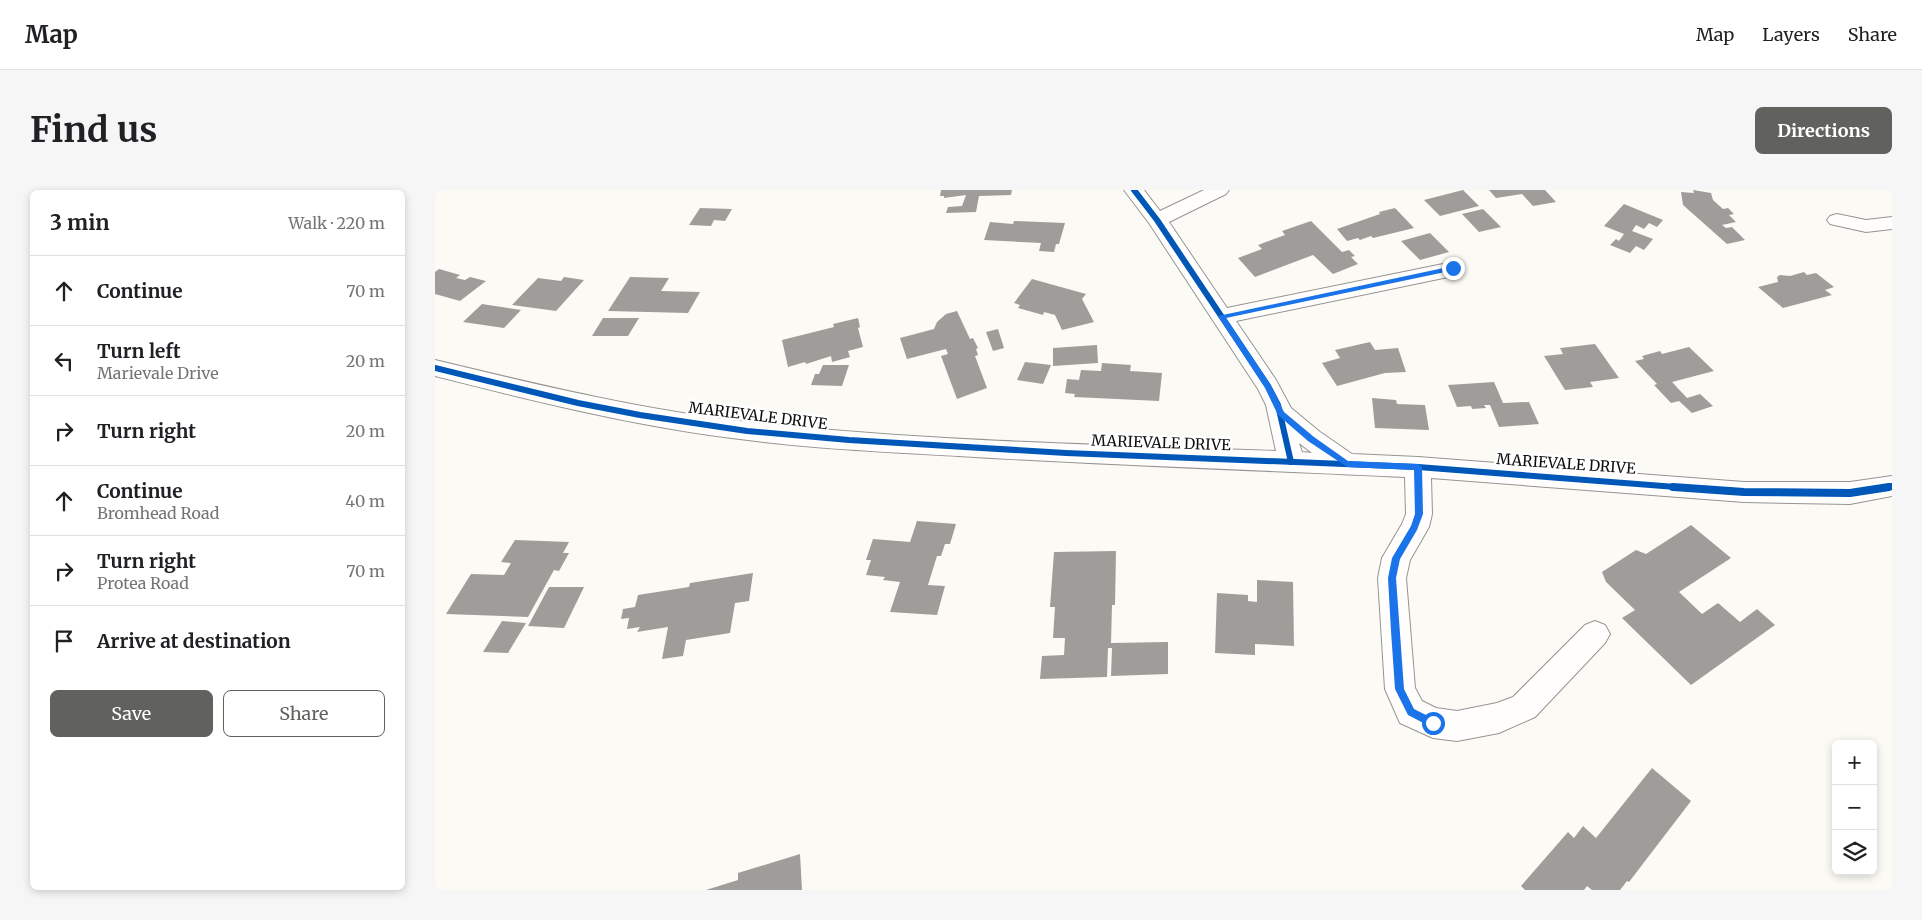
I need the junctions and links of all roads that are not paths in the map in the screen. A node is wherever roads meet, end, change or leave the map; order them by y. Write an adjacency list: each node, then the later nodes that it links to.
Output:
1 (1135, 190): 3 (street)
2 (1219, 190): 3 (street)
3 (1157, 220): 7 (street)
4 (1837, 220): 5 (street)
5 (1892, 223)
6 (1453, 268): 7 (street)
7 (1222, 316): 9 (street)
8 (435, 368): 10 (street, MARIEVALE DRIVE)
9 (1281, 413): 10 (street); 11 (street)
10 (1291, 462): 11 (street, MARIEVALE DRIVE)
11 (1347, 464): 12 (street, MARIEVALE DRIVE)
12 (1418, 467): 13 (street, MARIEVALE DRIVE); 14 (street)
13 (1892, 486)
14 (1595, 634)

